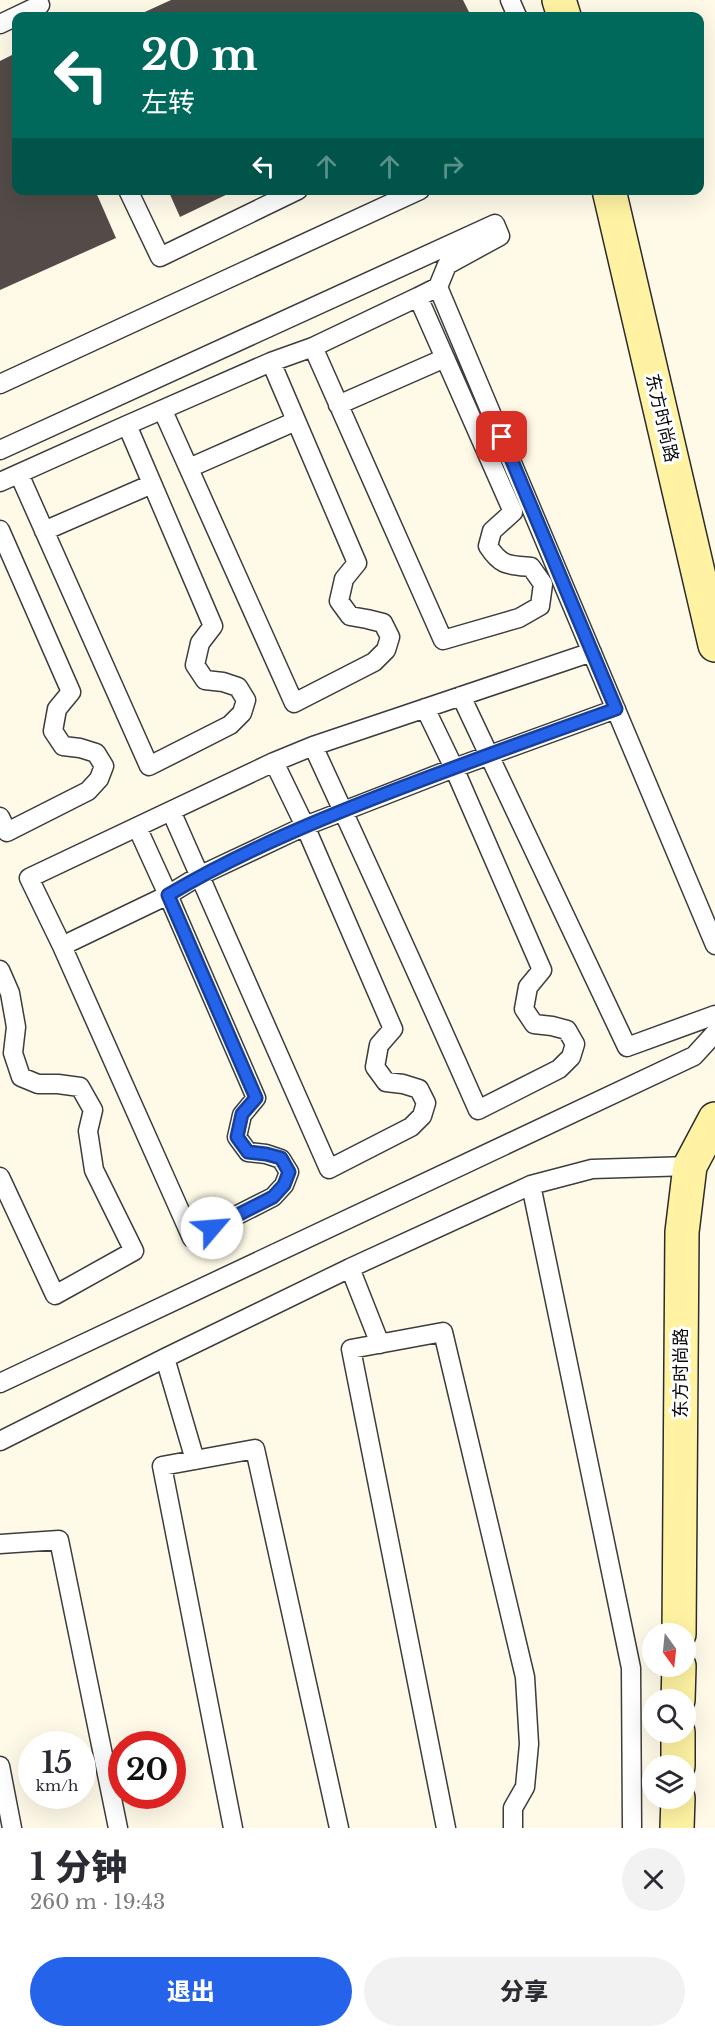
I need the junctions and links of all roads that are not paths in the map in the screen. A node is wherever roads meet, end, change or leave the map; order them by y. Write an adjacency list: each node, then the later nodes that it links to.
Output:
1 (130, 195): 2 (lane)
2 (288, 195)
3 (409, 195): 10 (lane)
4 (610, 195): 23 (main road, 东方时尚路)
5 (438, 286): 6 (lane); 15 (lane); 24 (lane)
6 (418, 297): 7 (lane); 8 (lane)
7 (313, 347): 9 (lane); 11 (lane)
8 (445, 358): 11 (lane); 11 (lane)
9 (272, 362): 12 (lane); 13 (lane)
10 (0, 384)
11 (338, 405)
12 (163, 411): 14 (lane); 16 (lane)
13 (296, 421): 16 (lane); 16 (lane)
14 (127, 425): 17 (lane); 19 (lane)
15 (0, 450)
16 (189, 468)
17 (19, 474): 18 (lane); 21 (lane)
18 (0, 482)
19 (152, 484): 21 (lane); 21 (lane)
20 (0, 530): 22 (lane)
21 (44, 531)
22 (5, 553): 34 (lane)
23 (715, 645)
24 (592, 652): 25 (lane); 27 (lane)
25 (461, 696): 26 (lane); 29 (lane)
26 (425, 708): 28 (lane); 31 (lane)
27 (616, 709): 29 (lane); 39 (lane)
28 (313, 746): 30 (lane); 33 (lane)
29 (490, 754): 31 (lane); 42 (lane)
30 (274, 762): 32 (lane); 35 (lane)
31 (454, 768): 33 (lane); 33 (lane)
32 (171, 811): 36 (lane); 37 (lane)
33 (343, 811): 35 (lane)
34 (0, 817)
35 (305, 826): 37 (lane); 37 (lane)
36 (137, 827): 38 (lane); 40 (lane)
37 (199, 876): 38 (lane)
38 (168, 895): 40 (lane); 40 (lane)
39 (715, 945)
40 (62, 946)
41 (0, 970): 46 (lane)
42 (715, 1015)
43 (715, 1033): 51 (lane)
44 (715, 1119): 45 (main road, 东方时尚路)
45 (690, 1166): 47 (lane); 55 (main road, 东方时尚路)
46 (0, 1177)
47 (531, 1185): 48 (lane); 64 (lane)
48 (350, 1268): 49 (lane); 50 (lane)
49 (380, 1344): 62 (lane); 63 (lane)
50 (165, 1358): 52 (lane); 53 (lane)
51 (0, 1383)
52 (0, 1441)
53 (195, 1460): 60 (lane); 61 (lane)
54 (0, 1544): 59 (lane)
55 (679, 1623)
56 (0, 1766): 58 (lane)
57 (678, 1809): 65 (main road)
58 (12, 1828)
59 (118, 1828)
60 (233, 1828)
61 (339, 1828)
62 (446, 1828)
63 (513, 1828)
64 (632, 1828)
65 (677, 1828)

